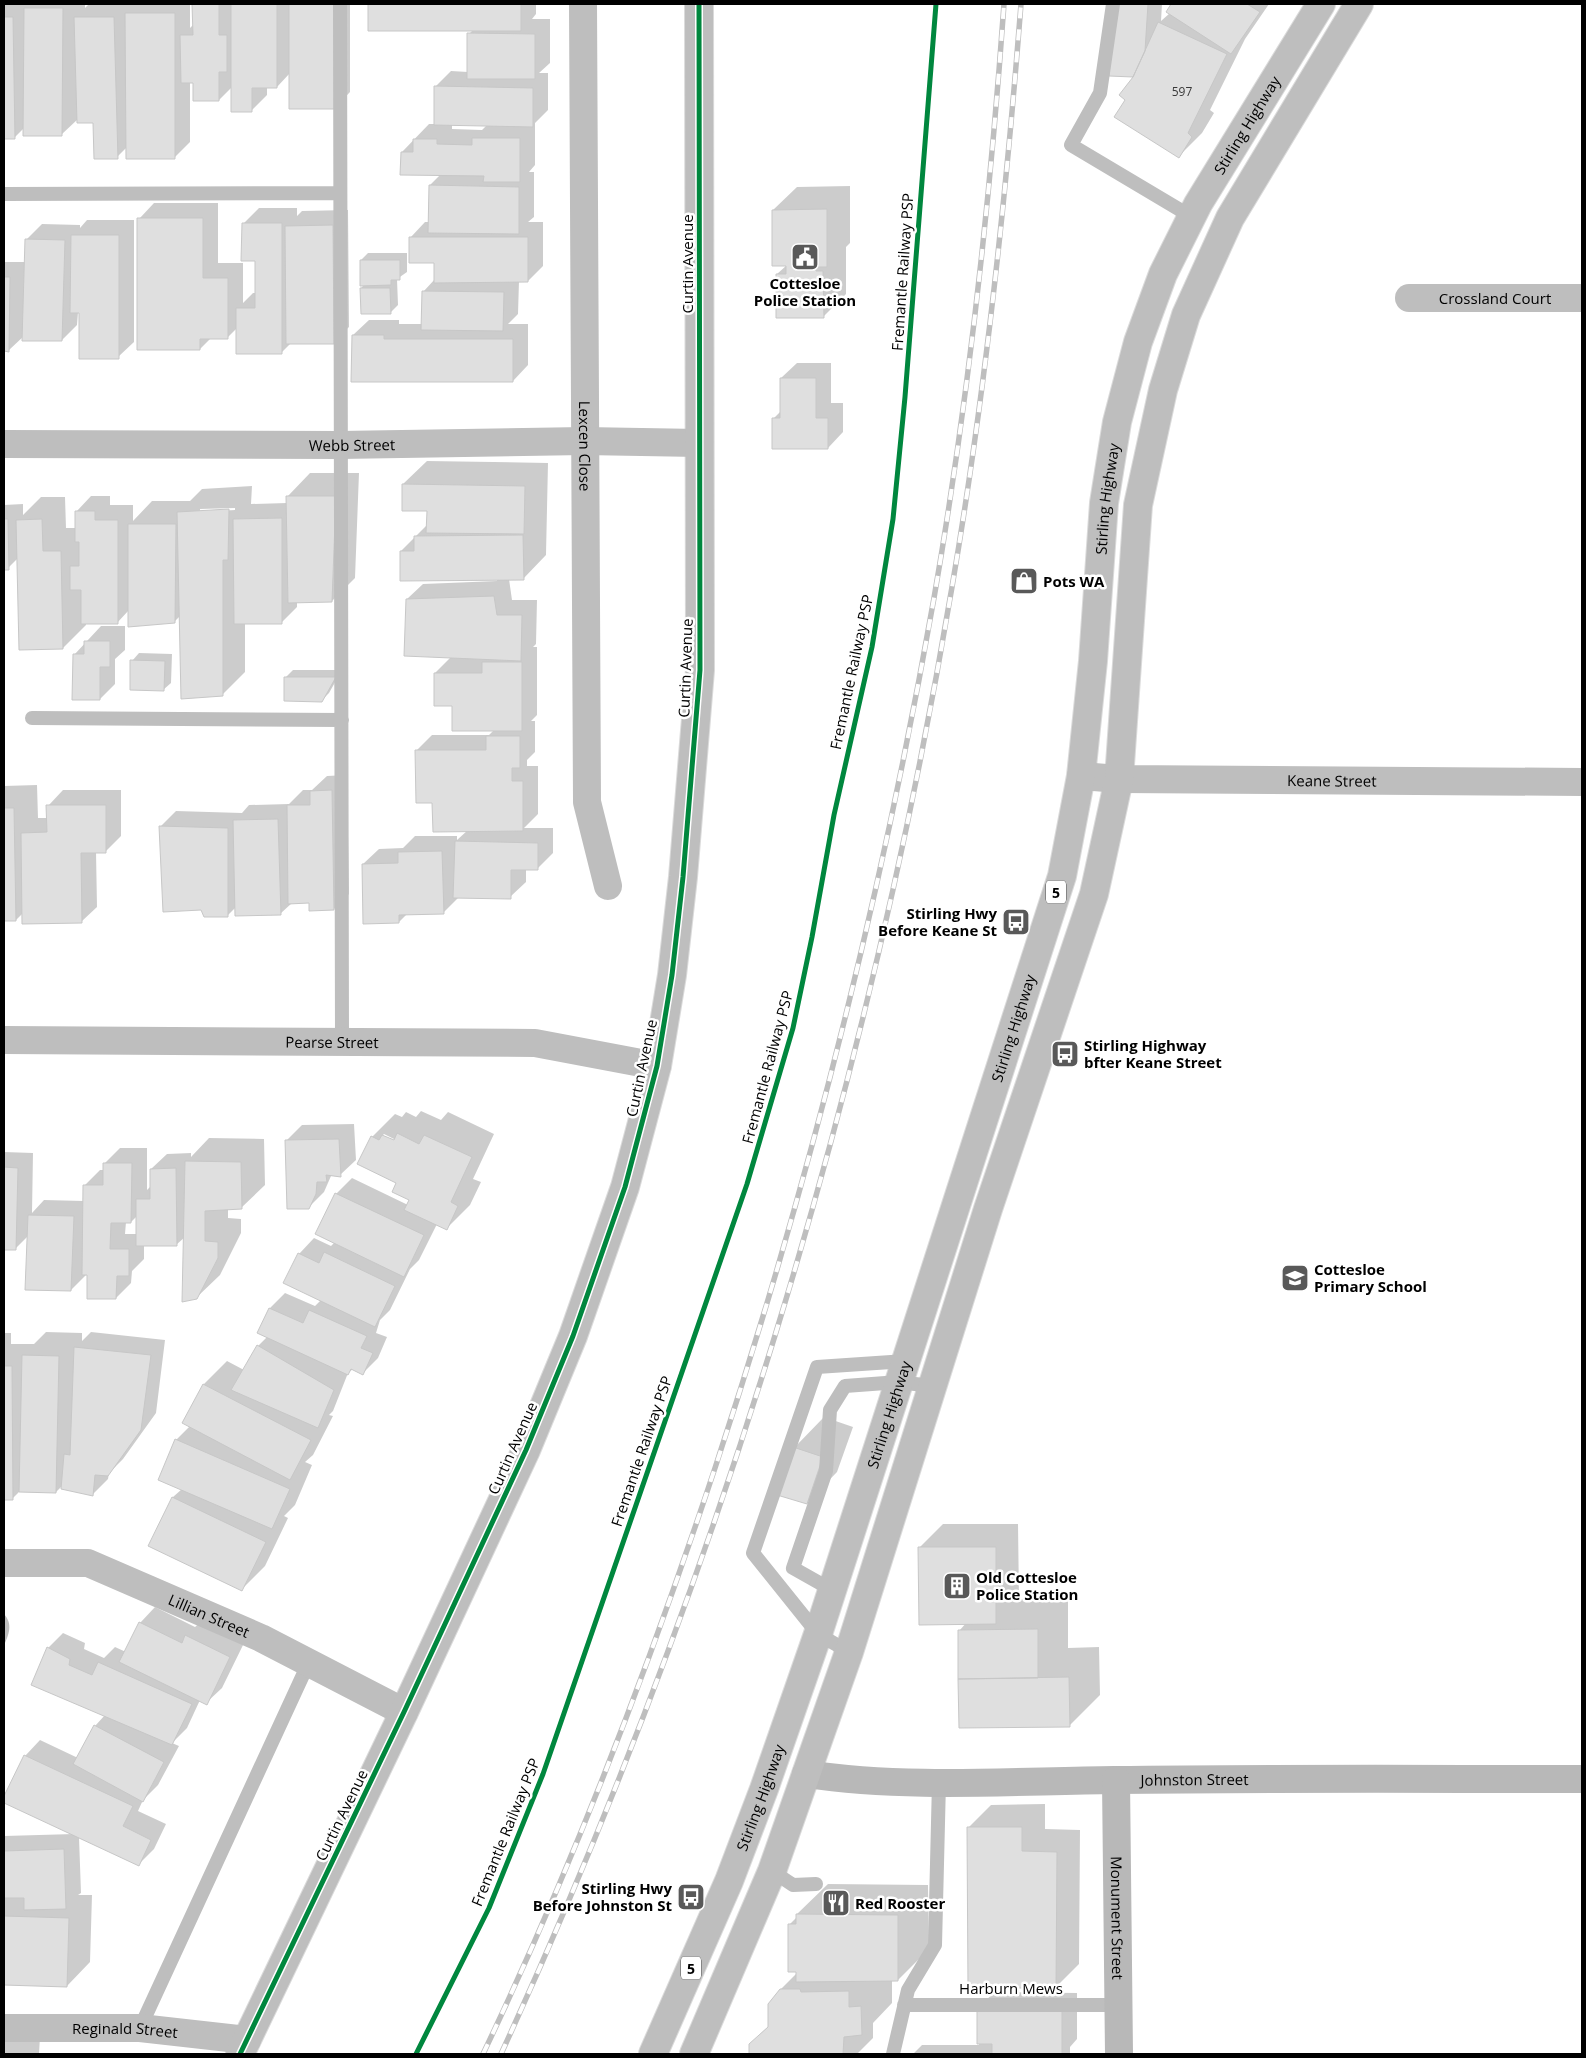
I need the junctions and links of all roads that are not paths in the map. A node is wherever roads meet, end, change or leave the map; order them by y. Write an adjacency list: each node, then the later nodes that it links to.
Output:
1 (340, 4): 7 (lane)
2 (583, 4): 12 (main road, Lexcen Close)
3 (699, 4): 13 (main road, Curtin Avenue)
4 (1113, 4): 9 (lane)
5 (1322, 4): 9 (main road, Stirling Highway / 5)
6 (1360, 4): 19 (main road, Stirling Highway)
7 (339, 193): 8 (lane); 15 (lane)
8 (4, 194)
9 (1192, 217): 18 (main road, Stirling Highway / 5)
10 (1408, 298): 11 (main road, Crossland Court)
11 (1582, 298)
12 (584, 441): 13 (main road, Webb Street); 15 (main road, Webb Street); 21 (main road, Lexcen Close)
13 (699, 443): 24 (main road, Curtin Avenue)
14 (4, 444): 15 (main road, Webb Street)
15 (340, 445): 17 (lane)
16 (32, 718): 17 (lane)
17 (342, 720): 23 (lane)
18 (1081, 776): 19 (main road, Keane Street); 25 (main road, Stirling Highway / 5)
19 (1120, 779): 20 (main road, Keane Street); 26 (main road, Stirling Highway)
20 (1582, 782)
21 (608, 886)
22 (4, 1040): 23 (main road, Pearse Street)
23 (342, 1041): 24 (main road, Pearse Street)
24 (657, 1066): 32 (main road, Curtin Avenue)
25 (902, 1372): 26 (lane); 28 (main road, Stirling Highway / 5); 28 (lane); 29 (lane)
26 (931, 1386): 30 (main road, Stirling Highway)
27 (4, 1563): 31 (main road, Lillian Street)
28 (832, 1590): 29 (main road, Stirling Highway / 5)
29 (818, 1634): 30 (lane); 44 (main road, Stirling Highway / 5)
30 (849, 1652): 33 (main road, Stirling Highway)
31 (308, 1662): 32 (main road, Lillian Street); 42 (lane)
32 (404, 1712): 43 (main road, Curtin Avenue)
33 (806, 1774): 36 (street, Johnston Street); 37 (main road, Stirling Highway)
34 (1582, 1778): 35 (street, Johnston Street)
35 (1116, 1780): 36 (street, Johnston Street); 40 (street, Monument Street)
36 (939, 1782): 39 (lane)
37 (772, 1871): 38 (lane); 45 (main road, Stirling Highway)
38 (816, 1884)
39 (904, 2005): 40 (lane, Harburn Mews); 46 (lane)
40 (1118, 2005): 47 (street, Monument Street)
41 (4, 2028): 42 (main road, Reginald Street)
42 (140, 2028): 43 (main road, Reginald Street)
43 (243, 2047)
44 (653, 2054)
45 (694, 2054)
46 (893, 2054)
47 (1119, 2054)

